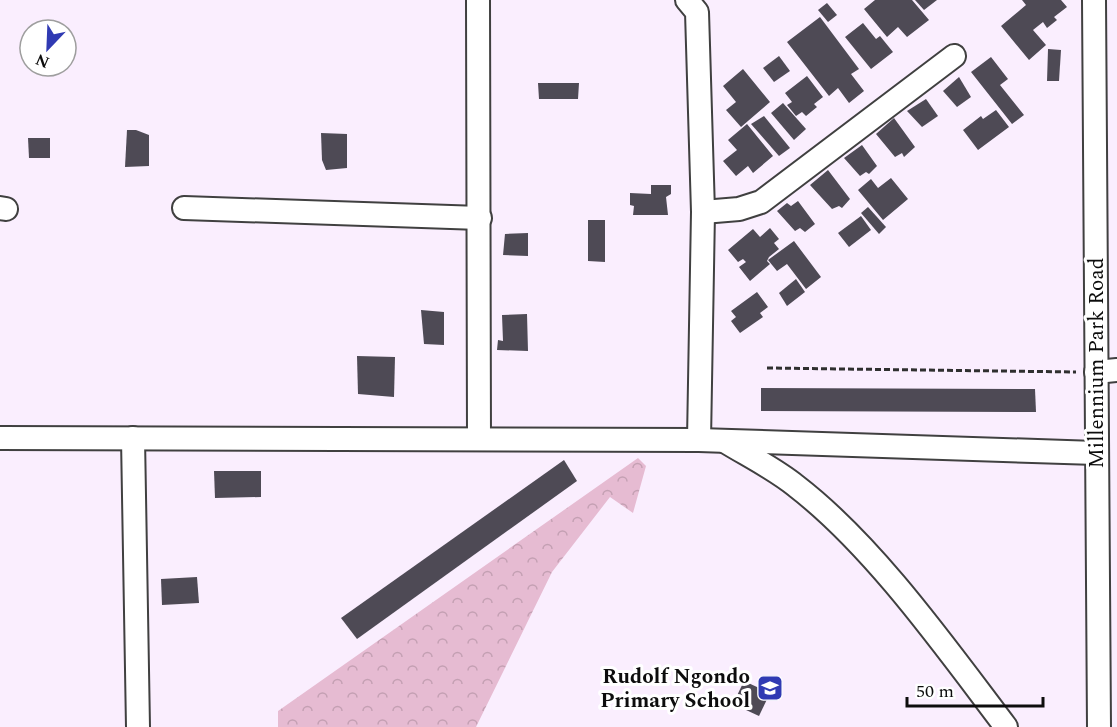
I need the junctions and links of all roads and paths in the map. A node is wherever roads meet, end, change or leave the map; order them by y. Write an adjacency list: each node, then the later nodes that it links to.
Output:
1 (478, 0): 7 (street)
2 (687, 0): 6 (street)
3 (1094, 0): 9 (street, Millennium Park Road)
4 (954, 56): 6 (street)
5 (184, 208): 7 (street)
6 (703, 212): 13 (street)
7 (480, 218): 12 (street)
8 (767, 368): 9 (path)
9 (1106, 371): 15 (street, Millennium Park Road)
10 (0, 438): 11 (street)
11 (133, 438): 12 (street); 16 (street)
12 (479, 439): 13 (street)
13 (699, 440): 14 (street)
14 (723, 441): 15 (street); 17 (street)
15 (1096, 453): 18 (street, Millennium Park Road)
16 (138, 727)
17 (1006, 727)
18 (1099, 727)

